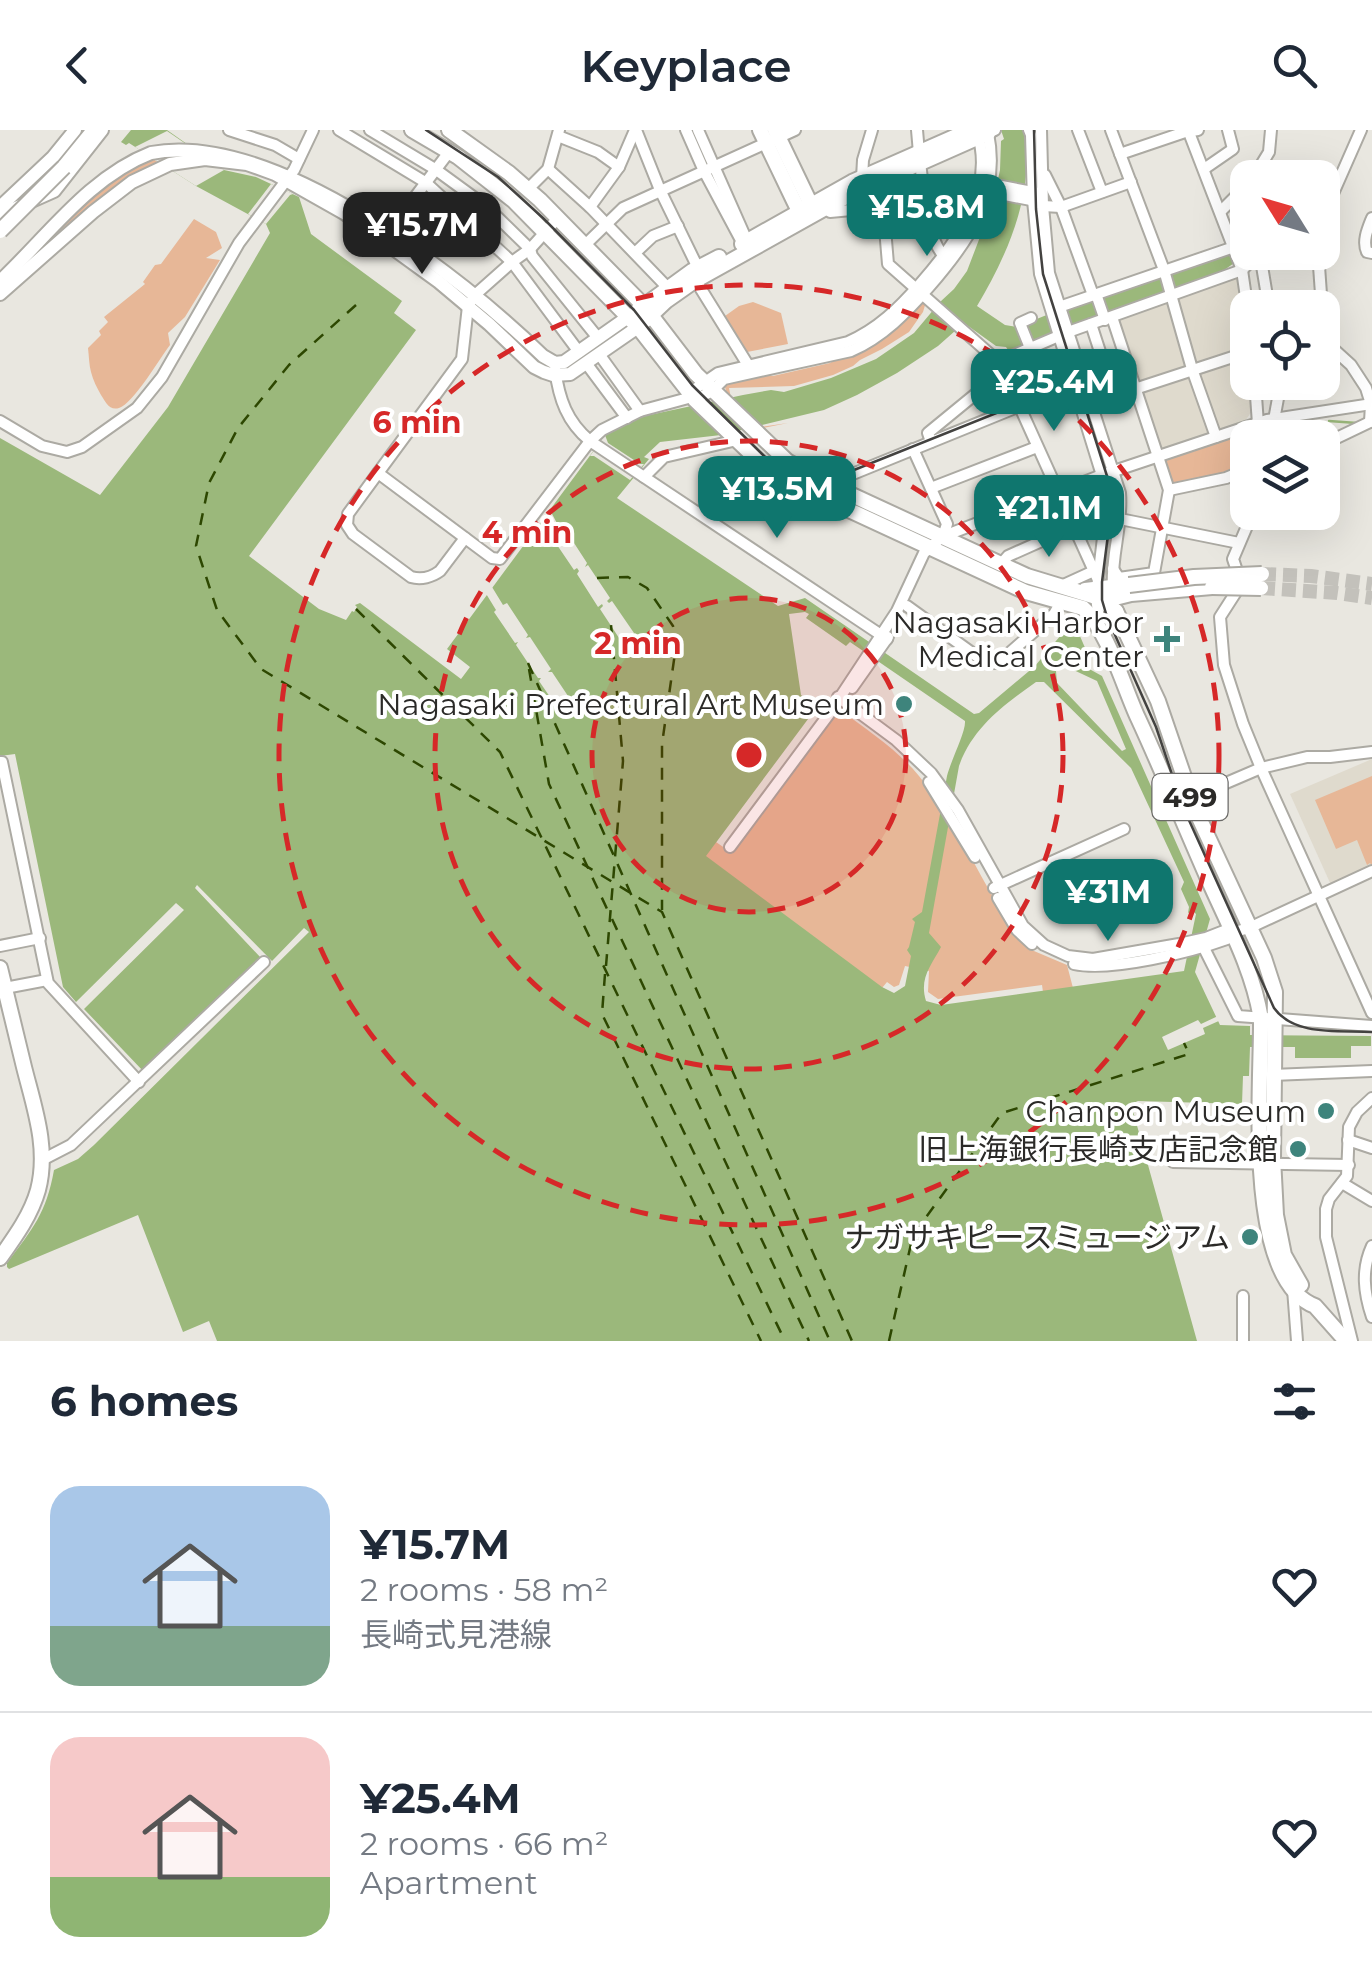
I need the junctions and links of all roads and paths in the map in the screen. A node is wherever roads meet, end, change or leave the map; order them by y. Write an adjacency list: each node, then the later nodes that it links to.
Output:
1 (75, 130): 34 (main road)
2 (85, 130): 34 (highway)
3 (94, 130): 34 (highway)
4 (102, 130): 31 (main road)
5 (229, 130): 40 (street)
6 (313, 130): 40 (street)
7 (339, 130): 44 (street)
8 (370, 130): 35 (street)
9 (412, 130): 28 (highway)
10 (449, 130): 47 (highway)
11 (635, 130): 33 (street); 49 (street)
12 (686, 130): 38 (street)
13 (698, 130): 38 (street)
14 (795, 130): 27 (street)
15 (872, 130): 41 (street)
16 (916, 130): 30 (street)
17 (1029, 130): 51 (street)
18 (1041, 130): 39 (street)
19 (1078, 130): 50 (street)
20 (1111, 130): 29 (street)
21 (1228, 130): 37 (street)
22 (1271, 130): 32 (street)
23 (1361, 130): 42 (street)
24 (1192, 131): 29 (street); 37 (street)
25 (983, 132): 30 (highway); 46 (street)
26 (559, 133): 33 (street); 36 (street)
27 (770, 135): 38 (street); 58 (highway)
28 (449, 152): 35 (street); 65 (highway)
29 (1120, 154): 45 (street)
30 (920, 158): 41 (highway); 43 (highway); 53 (street)
31 (78, 160): 34 (main road); 48 (main road)
32 (1264, 160)
33 (619, 167): 55 (street)
34 (50, 168): 48 (main road); 54 (main road); 62 (highway, bridge); 66 (highway, bridge)
35 (436, 168): 44 (street); 72 (street)
36 (548, 169): 47 (street); 55 (street)
37 (1204, 169): 59 (street)
38 (709, 170): 49 (street); 69 (street)
39 (1042, 170): 51 (street); 56 (street)
40 (290, 174): 67 (main road); 81 (main road); 86 (main road); 121 (street)
41 (862, 178): 58 (highway)
42 (1340, 178)
43 (881, 181): 57 (street); 58 (highway)
44 (424, 182): 67 (street); 76 (street)
45 (1131, 182): 50 (street); 77 (street)
46 (986, 187): 51 (street); 53 (street); 75 (street)
47 (528, 189): 60 (highway)
48 (55, 190): 62 (main road)
49 (660, 190): 63 (street); 64 (street)
50 (1102, 192): 56 (street)
51 (1034, 197): 56 (street); 91 (street)
52 (1230, 202): 59 (street)
53 (926, 203): 57 (street); 75 (street)
54 (0, 207)
55 (590, 207): 63 (street)
56 (1061, 207): 88 (street)
57 (884, 208): 58 (street); 85 (street)
58 (811, 210): 69 (highway); 80 (highway)
59 (1221, 211): 68 (street)
60 (558, 218): 65 (street); 70 (highway)
61 (1372, 218): 73 (street)
62 (0, 219)
63 (606, 223): 70 (street); 74 (street)
64 (678, 226): 74 (street); 80 (street)
65 (546, 231): 72 (street); 95 (highway)
66 (0, 232)
67 (388, 234): 87 (main road); 90 (main road)
68 (1230, 236)
69 (745, 243): 80 (highway)
70 (585, 245): 92 (highway)
71 (1230, 248): 77 (street)
72 (530, 249): 76 (street); 98 (street)
73 (1372, 253)
74 (635, 254): 82 (street)
75 (947, 260): 85 (street)
76 (512, 262): 87 (street); 102 (street)
77 (1164, 270): 88 (street); 89 (street)
78 (1242, 272): 79 (street); 83 (street); 89 (street)
79 (1262, 272): 84 (street)
80 (697, 274): 82 (highway); 92 (highway); 105 (street)
81 (0, 281)
82 (668, 288): 92 (highway)
83 (1245, 290)
84 (1266, 290)
85 (919, 291): 104 (street); 105 (street); 111 (street)
86 (0, 294)
87 (476, 294): 90 (street); 106 (main road)
88 (1095, 294): 91 (street); 93 (street)
89 (1169, 295): 93 (street); 107 (street)
90 (468, 306): 106 (main road); 132 (street)
91 (1055, 309): 97 (street)
92 (648, 310): 95 (highway); 111 (highway, 499)
93 (1108, 318): 96 (street); 110 (street)
94 (1026, 321): 99 (street)
95 (633, 322): 98 (main road); 100 (main road); 113 (highway, 499)
96 (1091, 324): 97 (street); 112 (street)
97 (1063, 334): 99 (street); 108 (street); 109 (street)
98 (598, 338): 102 (main road)
99 (1030, 348): 104 (street)
100 (599, 354): 102 (main road); 118 (street)
101 (1340, 355): 116 (street)
102 (582, 357): 106 (main road); 119 (street)
103 (1230, 357): 107 (street)
104 (1000, 363): 117 (street); 127 (street)
105 (748, 365): 111 (street)
106 (555, 369): 128 (street)
107 (1192, 369): 110 (street); 124 (street)
108 (1083, 376): 109 (street); 115 (street)
109 (1071, 380): 117 (street); 133 (street)
110 (1134, 388): 112 (street); 131 (street)
111 (713, 391): 113 (street); 136 (highway, 499)
112 (1114, 395): 115 (street)
113 (694, 398): 118 (street); 126 (highway, 499)
114 (1278, 400): 120 (street)
115 (1092, 403): 133 (street)
116 (1372, 404): 120 (street); 122 (street)
117 (1020, 406): 127 (street); 129 (street)
118 (640, 411): 119 (street)
119 (627, 418): 128 (street)
120 (1274, 420)
121 (0, 421)
122 (1371, 423): 125 (street)
123 (1230, 433): 124 (street)
124 (1216, 437): 131 (street)
125 (1340, 437)
126 (738, 440): 134 (street); 138 (highway, 499)
127 (931, 442): 130 (street)
128 (593, 444): 134 (street); 145 (street)
129 (1038, 447): 137 (street); 140 (street)
130 (913, 450): 136 (street); 137 (street)
131 (1158, 456): 133 (street); 139 (street)
132 (378, 473): 145 (street); 145 (street)
133 (1108, 473): 140 (street); 141 (street); 150 (street)
134 (642, 475): 155 (street)
135 (1230, 476): 139 (street)
136 (828, 484): 138 (street); 146 (highway, 499)
137 (931, 488): 146 (street)
138 (802, 489): 146 (highway, 499)
139 (1169, 490): 143 (street)
140 (1058, 491): 142 (street); 146 (street)
141 (1120, 519): 143 (street); 150 (street)
142 (1073, 527): 148 (street); 150 (street)
143 (1162, 529): 147 (street); 150 (street)
144 (1245, 530): 147 (street)
145 (465, 538)
146 (938, 542): 148 (highway, 499); 152 (highway, 499); 153 (street); 155 (street)
147 (1239, 543): 159 (street)
148 (1001, 564): 152 (highway, 499)
149 (1262, 581): 151 (highway, bridge)
150 (1103, 588): 151 (highway); 151 (highway); 152 (highway); 152 (street); 154 (highway); 160 (highway, 499)
151 (1130, 589)
152 (1068, 596): 153 (street); 154 (highway, 499)
153 (908, 606): 155 (street)
154 (1102, 634): 167 (highway, 499)
155 (881, 641): 156 (street)
156 (836, 704): 162 (street); 164 (street)
157 (1372, 752): 159 (street)
158 (0, 762): 168 (street)
159 (1261, 768): 160 (street); 165 (street)
160 (1191, 798): 166 (highway, 499)
161 (1124, 829): 164 (street)
162 (730, 847)
163 (1372, 870): 165 (street)
164 (996, 887): 169 (street)
165 (1318, 895): 166 (street); 175 (street)
166 (1249, 928): 167 (street); 177 (highway, 499)
167 (1232, 932): 169 (street); 177 (highway, 499)
168 (40, 938): 170 (street); 173 (street)
169 (1205, 943): 177 (street)
170 (0, 946)
171 (264, 962): 180 (street)
172 (0, 968): 174 (highway)
173 (47, 980): 174 (street); 180 (street)
174 (5, 988): 184 (highway)
175 (1372, 1013)
176 (1372, 1026): 177 (street)
177 (1268, 1034): 179 (highway, 499)
178 (1372, 1070): 179 (street)
179 (1268, 1076): 186 (highway, 499)
180 (139, 1082): 184 (street)
181 (1372, 1098): 182 (street)
182 (1348, 1140): 183 (street); 187 (street)
183 (1372, 1148)
184 (42, 1160): 191 (highway)
185 (1173, 1162): 186 (street)
186 (1267, 1164): 187 (street); 192 (highway, 499); 194 (highway, 499)
187 (1349, 1165): 188 (street)
188 (1342, 1182): 189 (street); 198 (street)
189 (1372, 1201)
190 (1372, 1246): 195 (street)
191 (0, 1258)
192 (1290, 1286): 194 (highway, 499); 197 (street)
193 (1243, 1296): 196 (street)
194 (1315, 1306): 198 (highway, 499)
195 (1372, 1317)
196 (1243, 1341)
197 (1297, 1341)
198 (1349, 1341)

